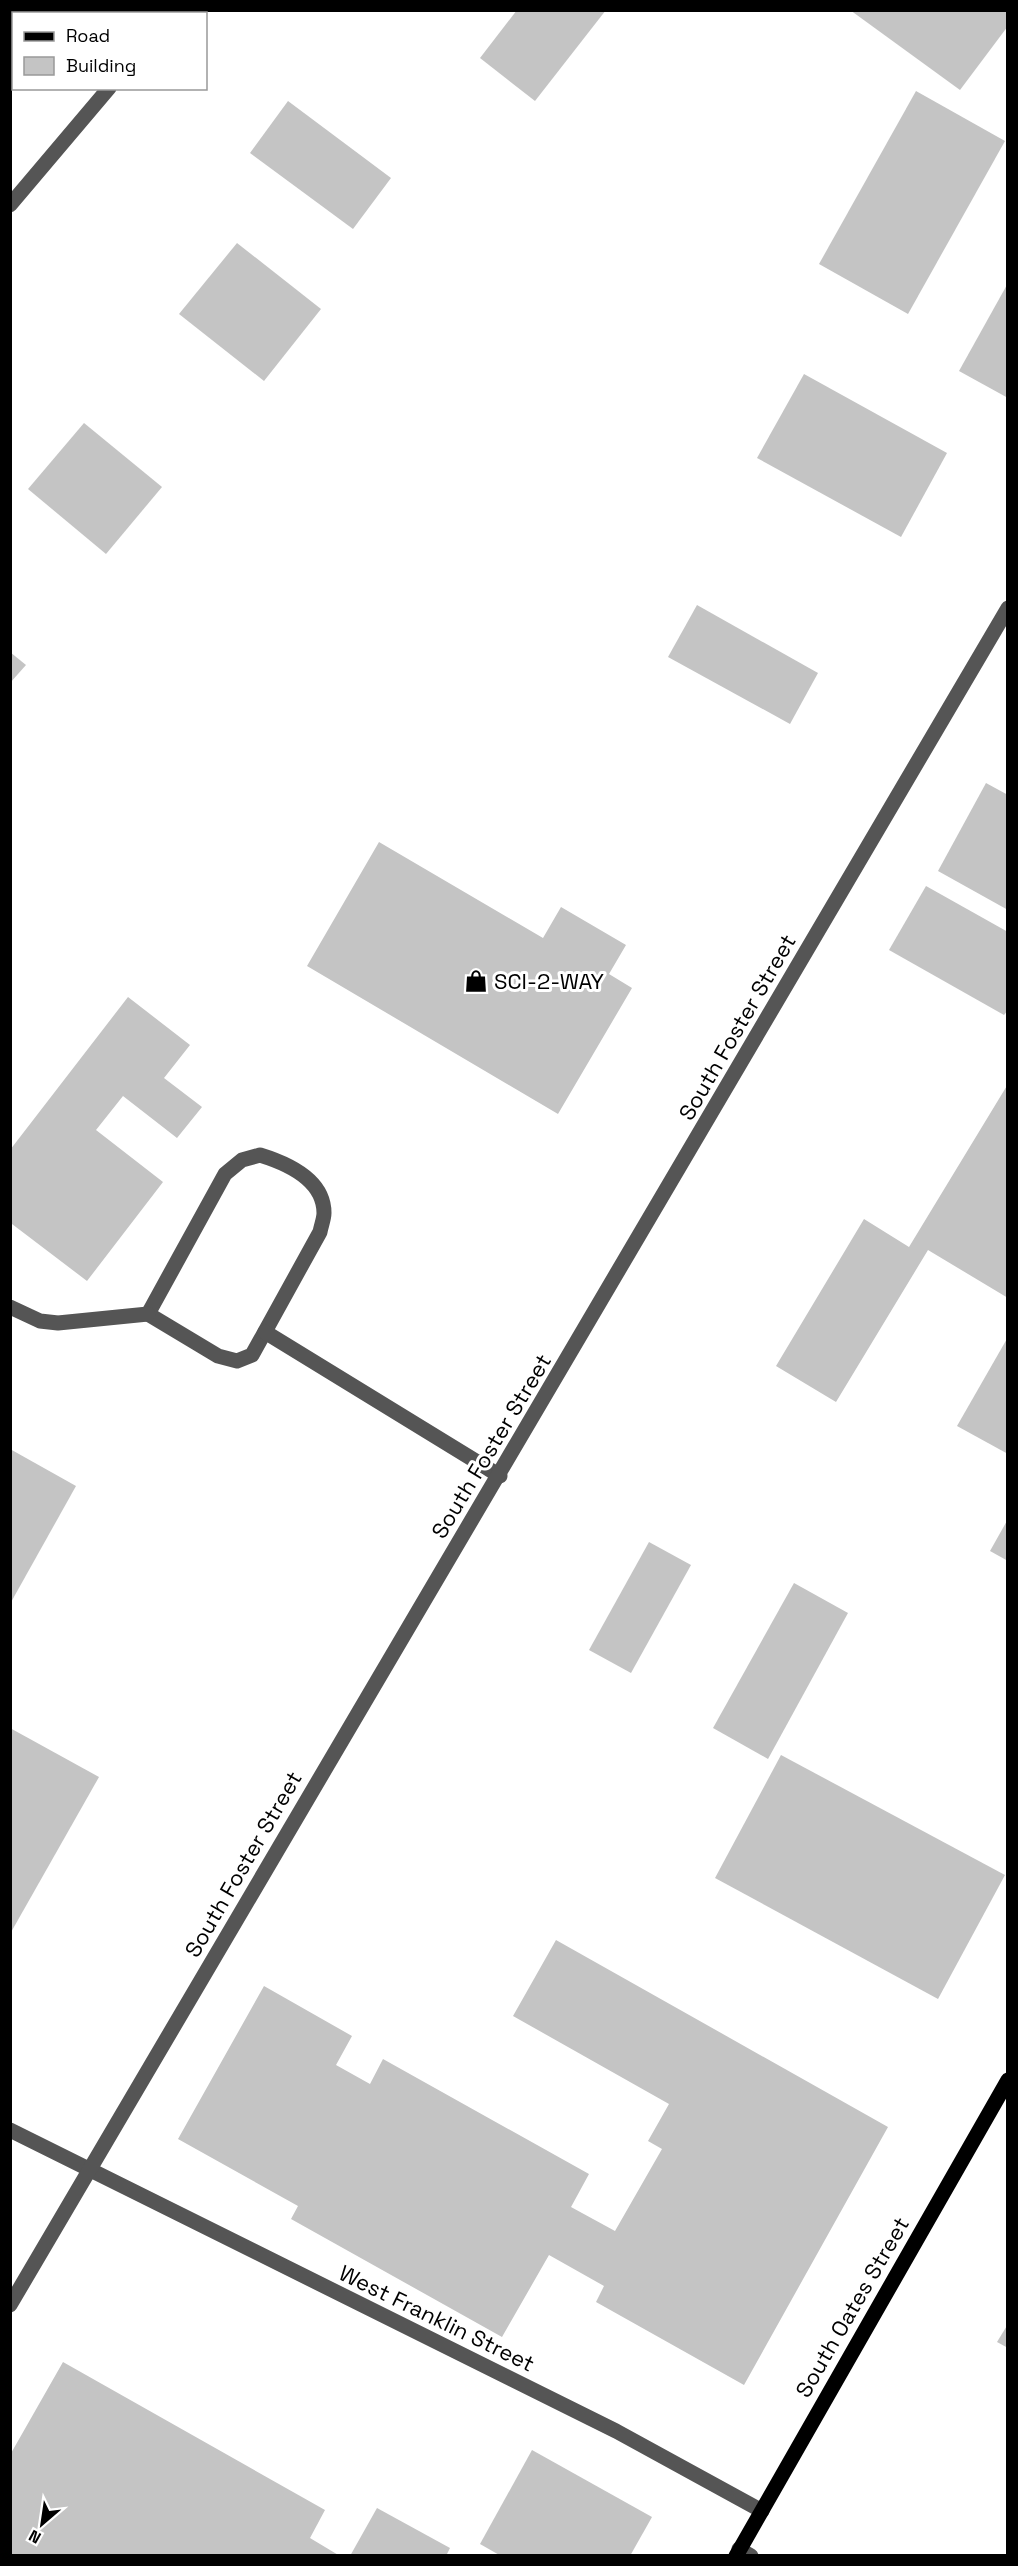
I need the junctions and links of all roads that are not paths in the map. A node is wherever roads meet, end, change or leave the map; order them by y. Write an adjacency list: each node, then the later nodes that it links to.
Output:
1 (107, 90): 2 (street)
2 (10, 205)
3 (1008, 608): 7 (street, South Foster Street)
4 (10, 1307): 5 (street)
5 (148, 1314): 6 (street); 6 (street)
6 (265, 1332): 7 (street)
7 (500, 1476): 10 (street, South Foster Street)
8 (1008, 2080): 12 (main road, South Oates Street)
9 (10, 2130): 10 (street, West Franklin Street)
10 (90, 2170): 11 (street, South Foster Street); 12 (street, West Franklin Street)
11 (10, 2305)
12 (762, 2511): 13 (main road, South Oates Street)
13 (742, 2553)

